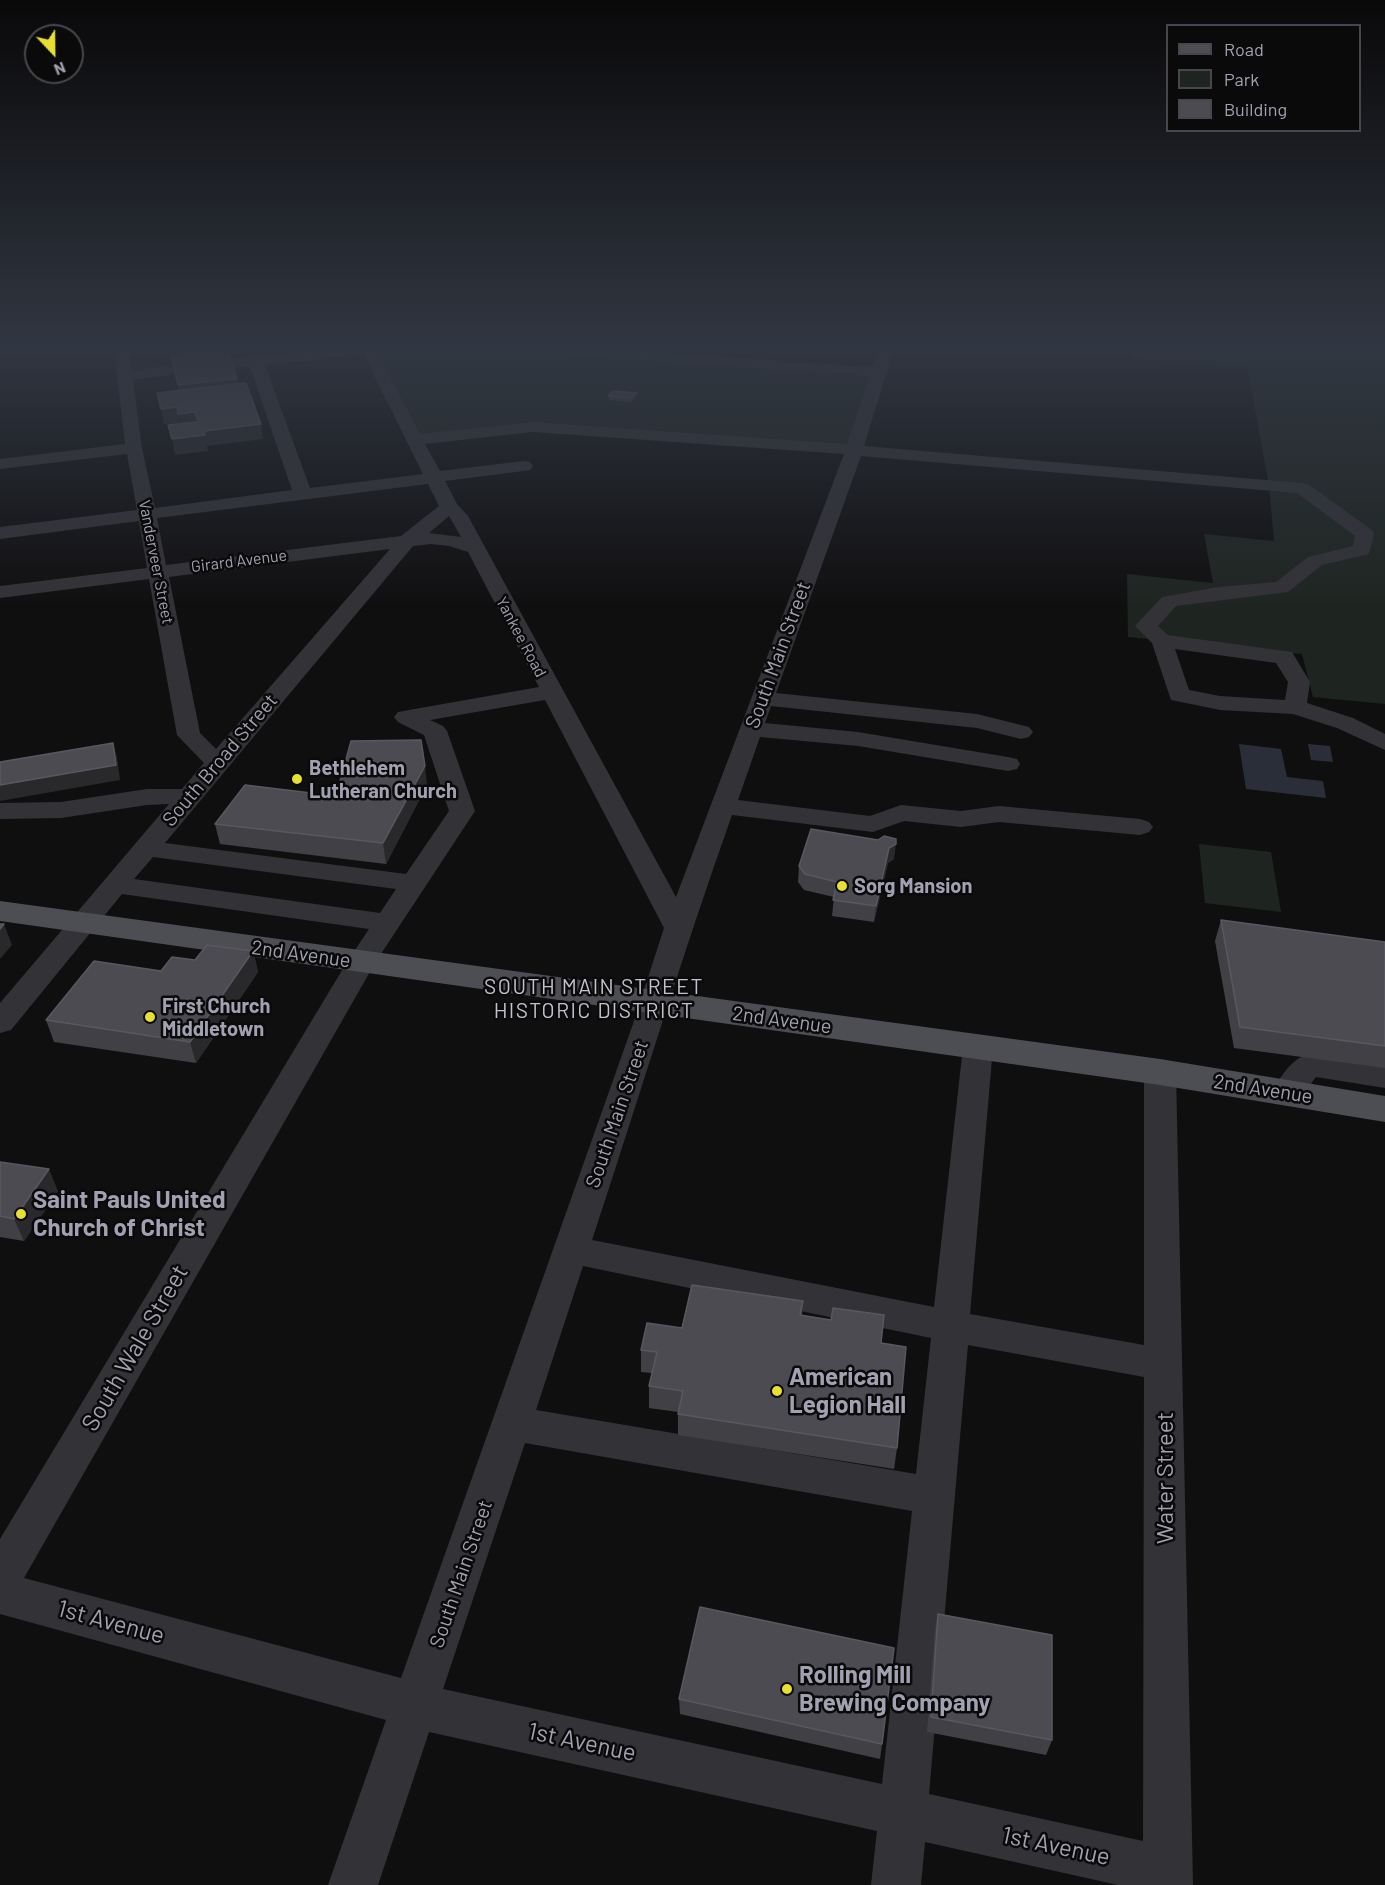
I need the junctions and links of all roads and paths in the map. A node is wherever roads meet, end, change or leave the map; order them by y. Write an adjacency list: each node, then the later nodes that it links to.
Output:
1 (132, 433): 8 (street, Vanderveer Street)
2 (281, 433): 13 (street)
3 (411, 433): 7 (street, Yankee Road)
4 (479, 433): 7 (street)
5 (616, 433): 9 (street)
6 (859, 433): 9 (street, South Main Street)
7 (415, 440): 12 (street, Yankee Road)
8 (134, 448): 10 (street); 15 (street, Vanderveer Street)
9 (854, 450): 21 (street); 23 (street, South Main Street)
10 (0, 464)
11 (524, 466): 12 (street)
12 (435, 479): 13 (street); 14 (street, Yankee Road)
13 (303, 495): 15 (street)
14 (449, 507): 17 (street, South Broad Street); 18 (street, Yankee Road)
15 (147, 515): 16 (street); 19 (street, Vanderveer Street)
16 (0, 533)
17 (407, 541): 18 (street, Girard Avenue); 19 (street, Girard Avenue); 28 (street, South Broad Street)
18 (473, 547): 22 (street, Yankee Road)
19 (158, 571): 20 (street, Girard Avenue); 28 (street, Vanderveer Street)
20 (0, 592)
21 (1162, 641): 24 (street); 24 (street)
22 (551, 692): 35 (street, South Wale Street); 40 (street, Yankee Road)
23 (762, 698): 25 (street, South Main Street); 26 (street)
24 (1295, 707): 27 (street)
25 (751, 729): 29 (street); 31 (street, South Main Street)
26 (1021, 732)
27 (1385, 743)
28 (217, 763): 30 (street, South Broad Street)
29 (1008, 764)
30 (189, 796): 32 (street); 34 (street, South Broad Street)
31 (723, 806): 33 (street); 40 (street, South Main Street)
32 (0, 811)
33 (1140, 827)
34 (146, 848): 35 (street); 36 (street, South Broad Street)
35 (414, 883): 38 (street, South Wale Street)
36 (116, 885): 38 (street); 39 (street, South Broad Street)
37 (0, 911): 39 (main road, 2nd Avenue)
38 (388, 922): 41 (street, South Wale Street)
39 (83, 924): 41 (main road, 2nd Avenue); 43 (street, South Broad Street)
40 (678, 928): 42 (street, South Main Street)
41 (361, 962): 42 (main road, 2nd Avenue); 54 (street, South Wale Street)
42 (654, 1003): 44 (main road, 2nd Avenue); 49 (street, South Main Street)
43 (0, 1023)
44 (978, 1047): 45 (main road, 2nd Avenue); 50 (street)
45 (1160, 1072): 47 (main road, 2nd Avenue); 51 (street, Water Street)
46 (1385, 1077): 47 (street)
47 (1287, 1093): 48 (main road, 2nd Avenue)
48 (1385, 1109)
49 (571, 1250): 50 (street); 52 (street, South Main Street)
50 (950, 1326): 51 (street); 53 (street)
51 (1164, 1365): 58 (street, Water Street)
52 (512, 1423): 53 (street); 56 (street, South Main Street)
53 (934, 1496): 57 (street)
54 (0, 1579)
55 (0, 1593): 56 (street, 1st Avenue)
56 (416, 1706): 57 (street, 1st Avenue); 59 (street, South Main Street)
57 (903, 1813): 58 (street, 1st Avenue); 60 (street)
58 (1168, 1878)
59 (353, 1885)
60 (896, 1885)

